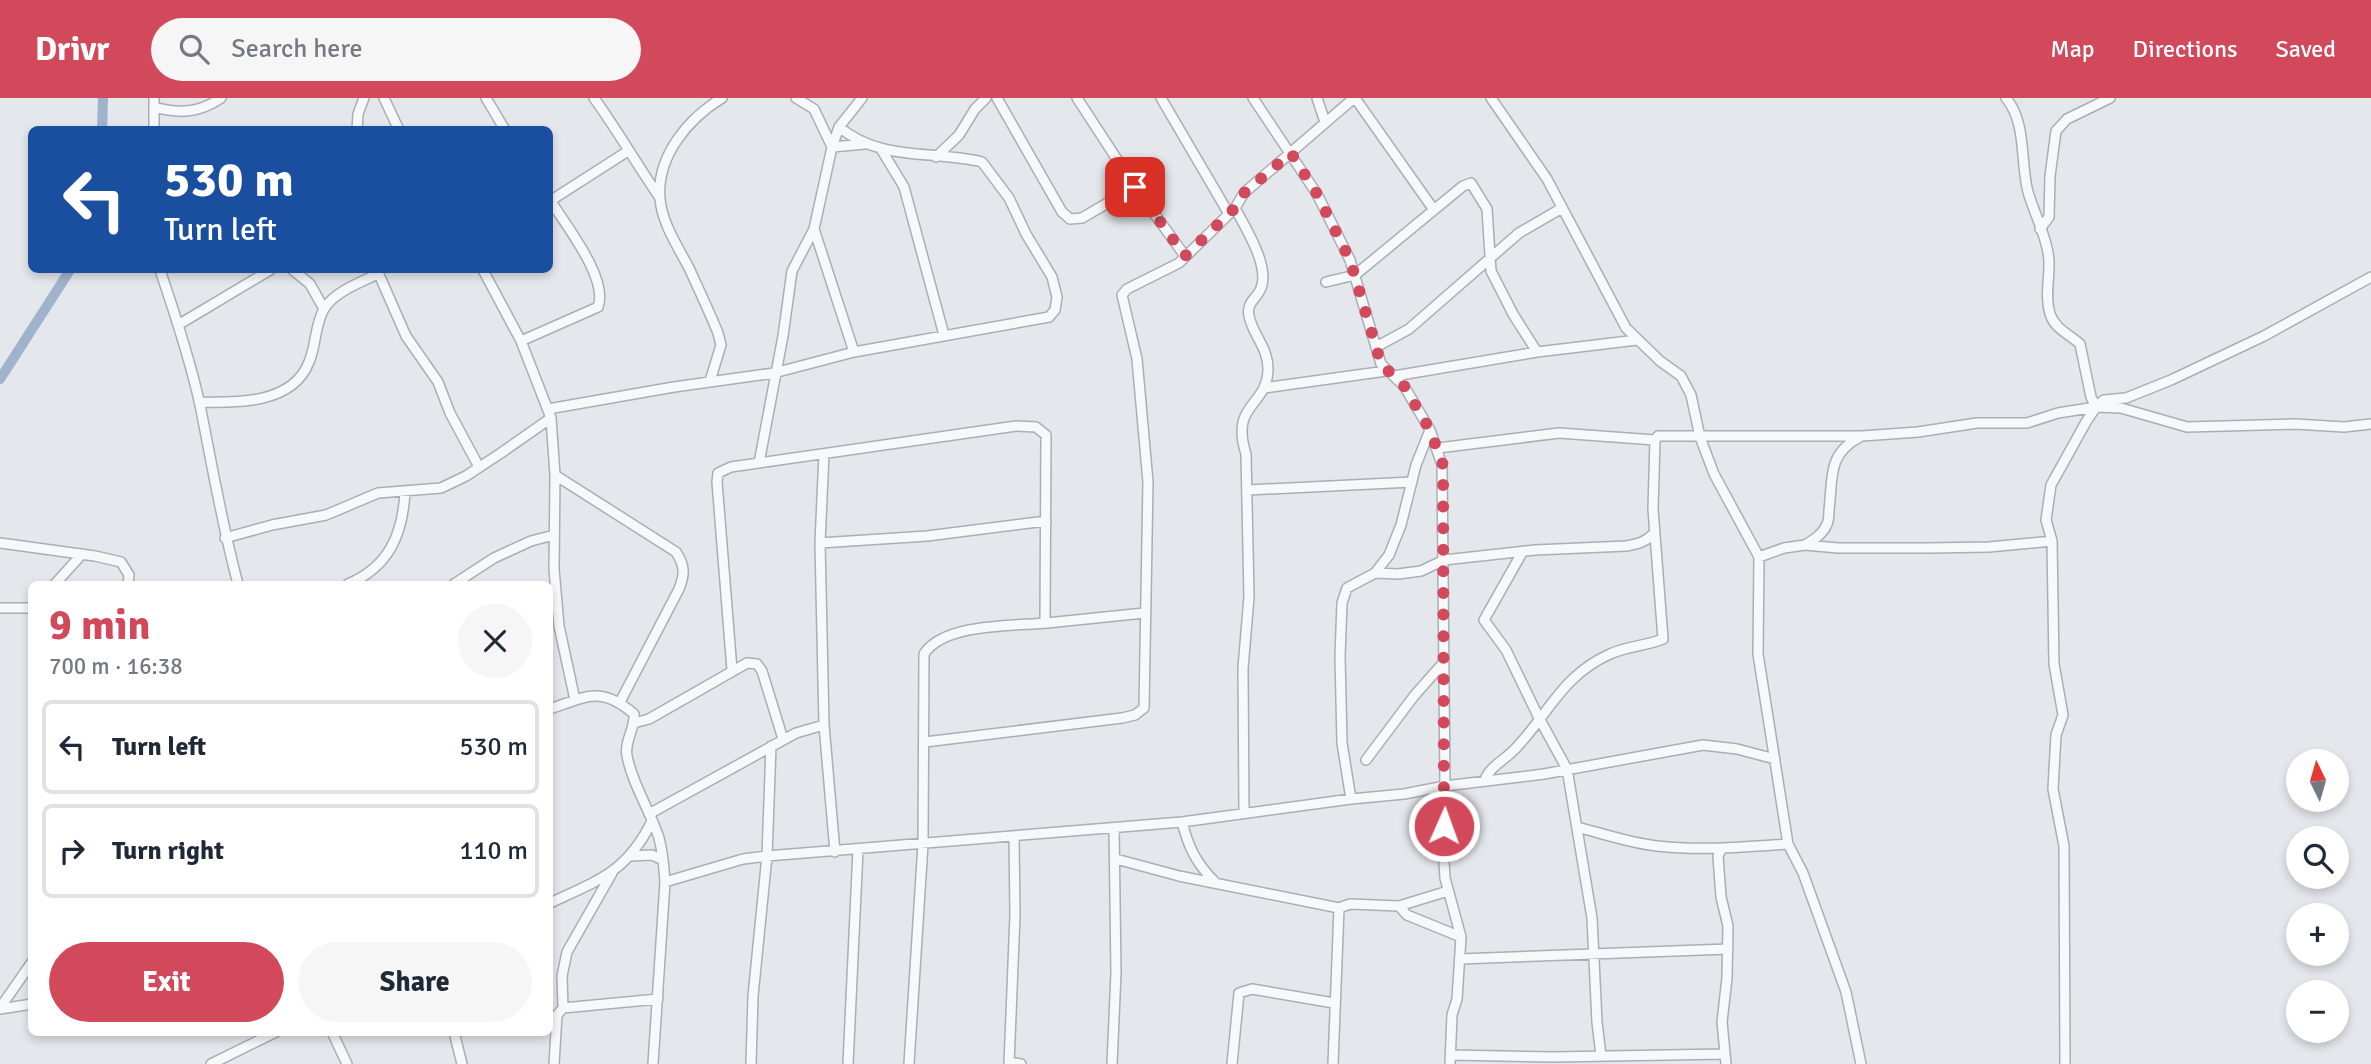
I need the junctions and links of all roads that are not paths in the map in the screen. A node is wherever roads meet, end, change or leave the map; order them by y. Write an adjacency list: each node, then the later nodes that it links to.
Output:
1 (221, 98): 19 (street)
2 (365, 98): 22 (street)
3 (384, 98): 23 (street)
4 (486, 98): 24 (street)
5 (594, 98): 29 (street)
6 (722, 98): 34 (street)
7 (796, 98): 27 (street)
8 (862, 98): 25 (street)
9 (986, 98): 31 (street)
10 (998, 98): 32 (street)
11 (1077, 98): 32 (street)
12 (1161, 98): 38 (street)
13 (1253, 98): 30 (street)
14 (1317, 98): 20 (street)
15 (1354, 98): 20 (street); 37 (street)
16 (1491, 98): 36 (street)
17 (2006, 98): 40 (street)
18 (2110, 98): 40 (street)
19 (154, 103): 21 (street)
20 (1325, 122): 30 (street)
21 (154, 126)
22 (357, 126)
23 (397, 126)
24 (503, 126)
25 (839, 127): 26 (street); 27 (street)
26 (867, 144): 27 (street); 28 (street)
27 (832, 147): 39 (street)
28 (881, 149): 31 (street); 56 (street)
29 (628, 151): 33 (street); 34 (street)
30 (1291, 153): 38 (street); 49 (street)
31 (936, 157): 56 (street)
32 (1135, 187): 41 (street)
33 (553, 198)
34 (660, 198): 64 (street)
35 (553, 205): 58 (street)
36 (1562, 208): 42 (street); 57 (street)
37 (1434, 210): 42 (street); 49 (street)
38 (1232, 211): 41 (street); 65 (street)
39 (814, 229): 60 (street); 62 (street)
40 (2040, 229): 67 (street)
41 (1185, 256): 104 (street)
42 (1491, 256): 59 (street); 61 (street)
43 (161, 273): 55 (street)
44 (265, 273): 55 (street)
45 (297, 273): 54 (street)
46 (375, 273): 54 (street)
47 (377, 273): 77 (street)
48 (484, 273): 58 (street)
49 (1355, 275): 51 (street); 59 (street)
50 (2371, 277): 53 (street)
51 (1326, 282)
52 (2371, 286): 53 (street)
53 (2353, 287): 67 (street)
54 (324, 309): 66 (street)
55 (178, 325): 66 (street)
56 (944, 335): 60 (street)
57 (1637, 340): 61 (street); 72 (street)
58 (521, 341): 68 (street)
59 (1376, 347): 63 (street)
60 (854, 352): 62 (street)
61 (1537, 352): 63 (street)
62 (774, 373): 64 (street); 76 (street)
63 (1390, 374): 65 (street); 70 (street)
64 (710, 382): 68 (street)
65 (1264, 388): 80 (street)
66 (199, 402): 85 (street)
67 (2096, 407): 69 (street); 71 (street); 86 (street)
68 (550, 413): 77 (street); 78 (street)
69 (2371, 424)
70 (1430, 430): 74 (street); 79 (street)
71 (1862, 436): 72 (street); 89 (street)
72 (1700, 437): 73 (street); 94 (street)
73 (1654, 440): 74 (street); 83 (street)
74 (1438, 449): 95 (street)
75 (824, 454): 76 (street); 82 (street); 88 (street)
76 (759, 463): 107 (street)
77 (479, 467): 81 (street)
78 (555, 475): 84 (street); 109 (street)
79 (1412, 482): 80 (street); 96 (street)
80 (1247, 490): 123 (street)
81 (405, 491): 85 (street); 100 (street)
82 (1046, 521): 88 (street); 105 (street)
83 (1654, 533): 90 (street); 93 (street)
84 (554, 535): 101 (street); 108 (street)
85 (225, 538): 99 (street)
86 (2052, 541): 89 (street); 175 (street)
87 (0, 543): 92 (street)
88 (820, 543): 113 (street)
89 (1805, 545): 94 (street)
90 (1626, 546): 91 (street); 93 (street)
91 (1523, 551): 95 (street); 111 (street)
92 (82, 554): 97 (street); 98 (street)
93 (1655, 556): 111 (street)
94 (1759, 557): 117 (street)
95 (1444, 560): 96 (street); 106 (street)
96 (1375, 573): 122 (street)
97 (58, 581)
98 (128, 581)
99 (237, 581)
100 (356, 581)
101 (459, 581)
102 (0, 608): 103 (street)
103 (28, 608)
104 (1144, 613): 105 (street); 115 (street)
105 (1045, 623): 115 (street)
106 (1444, 662): 118 (street); 121 (street)
107 (732, 670): 112 (street); 114 (street)
108 (575, 700): 109 (street); 110 (street)
109 (620, 702): 112 (street)
110 (553, 708)
111 (1539, 718): 119 (street); 120 (street)
112 (634, 719): 124 (street)
113 (824, 725): 114 (street); 133 (street)
114 (783, 740): 116 (street)
115 (925, 742): 129 (street)
116 (771, 746): 124 (street); 135 (street)
117 (1775, 759): 119 (street); 130 (street)
118 (1366, 760)
119 (1567, 769): 120 (street); 126 (street)
120 (1485, 780): 121 (street)
121 (1445, 786): 122 (street); 141 (street)
122 (1351, 799): 123 (street)
123 (1244, 813): 125 (street)
124 (650, 817): 134 (street); 137 (street)
125 (1182, 822): 127 (street); 140 (street)
126 (1577, 827): 131 (street); 147 (street)
127 (1114, 828): 128 (street); 136 (street)
128 (1014, 837): 129 (street); 161 (street)
129 (923, 844): 132 (street); 169 (street)
130 (1788, 844): 131 (street); 174 (street)
131 (1722, 848): 146 (street)
132 (859, 850): 133 (street); 168 (street)
133 (835, 852): 135 (street)
134 (631, 856): 137 (street); 138 (street)
135 (767, 856): 139 (street); 167 (street)
136 (1115, 859): 140 (street); 171 (street)
137 (663, 860): 139 (street)
138 (612, 873): 142 (street); 153 (street)
139 (665, 882): 150 (street)
140 (1215, 882): 144 (street)
141 (1448, 891): 143 (street); 145 (street)
142 (553, 902)
143 (1399, 906): 144 (street); 145 (street)
144 (1339, 908): 151 (street)
145 (1461, 937): 148 (street)
146 (1728, 949): 147 (street); 159 (street)
147 (1594, 954): 148 (street); 157 (street)
148 (1460, 960): 158 (street)
149 (28, 968): 152 (street)
150 (658, 999): 153 (street); 166 (street)
151 (1335, 1003): 172 (street); 173 (street)
152 (28, 1005)
153 (563, 1007): 165 (street)
154 (268, 1036): 162 (street)
155 (334, 1036): 163 (street)
156 (454, 1036): 164 (street)
157 (1601, 1056): 159 (street); 160 (street)
158 (1451, 1059): 160 (street)
159 (1725, 1059)
160 (1554, 1061)
161 (1009, 1063): 170 (street)
162 (211, 1064)
163 (347, 1064)
164 (462, 1064)
165 (554, 1064)
166 (653, 1064)
167 (751, 1064)
168 (848, 1064)
169 (909, 1064)
170 (1021, 1064)
171 (1112, 1064)
172 (1232, 1064)
173 (1333, 1064)
174 (1861, 1064)
175 (2065, 1064)

